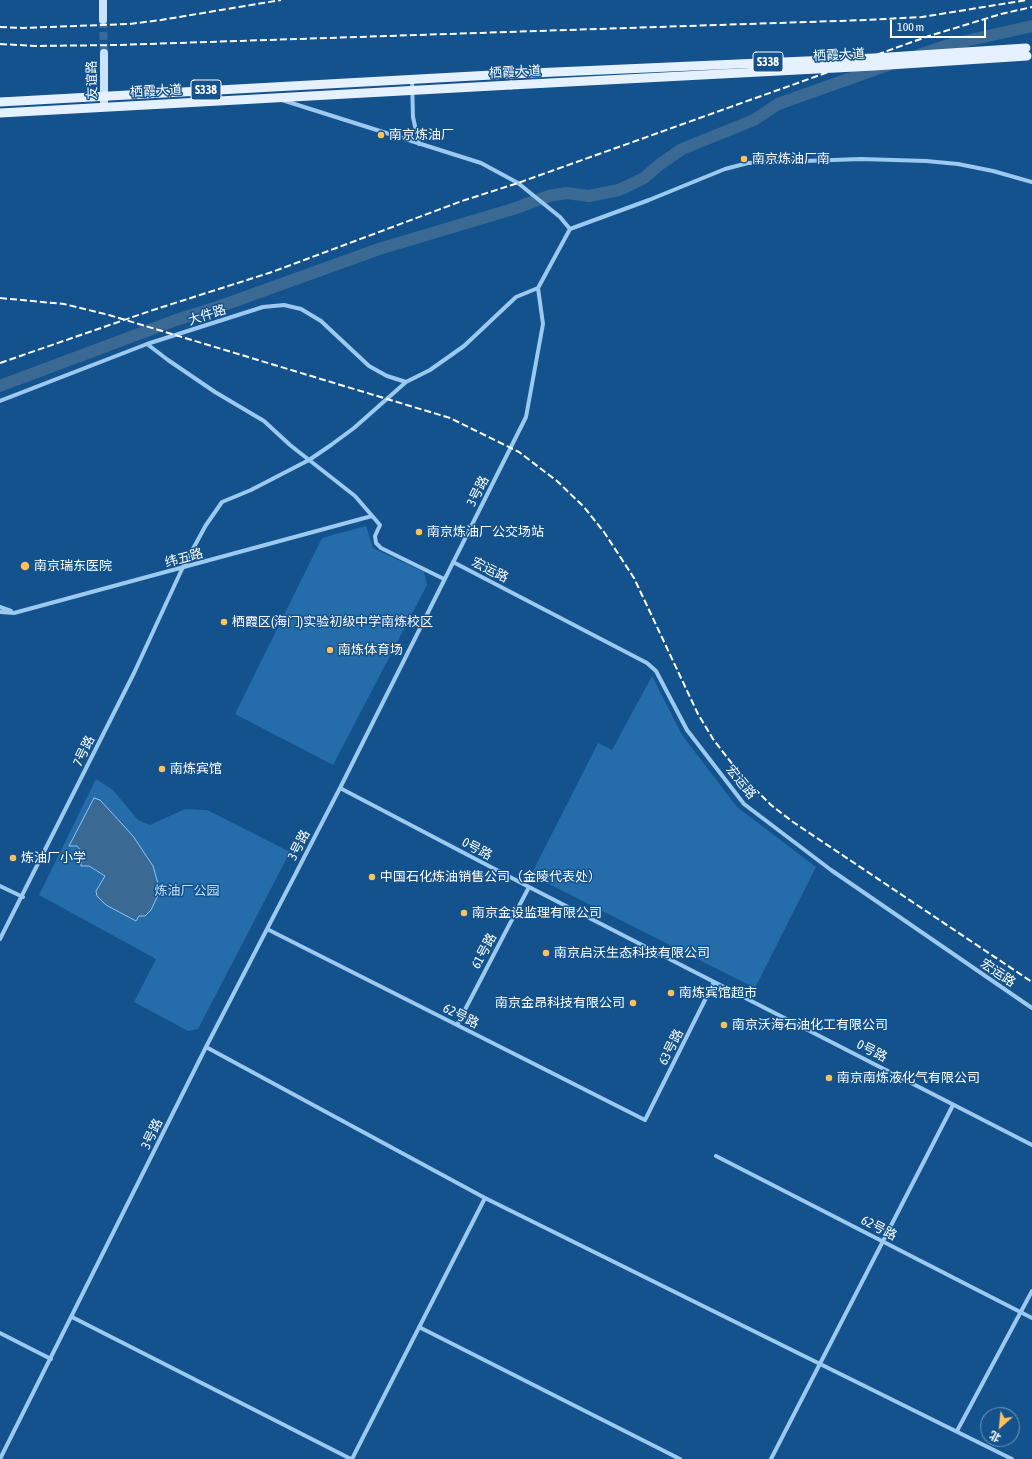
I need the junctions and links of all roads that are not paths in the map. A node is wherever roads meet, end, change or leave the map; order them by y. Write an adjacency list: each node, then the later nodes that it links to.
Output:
1 (103, 0): 2 (street)
2 (103, 20)
3 (1029, 51): 5 (main road, 栖霞大道 / S338, bridge); 6 (main road, 栖霞大道 / S338, bridge)
4 (104, 53): 7 (street, 友谊路)
5 (412, 79): 6 (street); 7 (main road, 栖霞大道 / S338)
6 (414, 90): 8 (main road, 栖霞大道 / S338); 12 (street)
7 (104, 95): 9 (main road, 栖霞大道 / S338); 10 (street, 友谊路)
8 (272, 97): 10 (main road, 栖霞大道 / S338); 12 (street)
9 (0, 102)
10 (104, 107): 11 (main road, 栖霞大道 / S338)
11 (0, 113)
12 (420, 144): 14 (street)
13 (1032, 182): 14 (street)
14 (570, 229): 15 (street)
15 (538, 288): 17 (street, 7号路); 21 (street, 3号路)
16 (147, 344): 17 (street, 大件路); 18 (street, 大件路); 19 (street)
17 (406, 382): 19 (street, 7号路)
18 (0, 401)
19 (309, 460): 20 (street); 22 (street, 7号路)
20 (372, 516): 22 (street, 纬五路); 23 (street)
21 (453, 562): 23 (street, 3号路); 34 (street, 宏运路)
22 (182, 569): 26 (street, 纬五路); 30 (street, 7号路)
23 (444, 579): 27 (street, 3号路)
24 (0, 607): 26 (street)
25 (0, 612): 26 (street, 纬五路)
26 (14, 613)
27 (340, 788): 29 (street, 0号路); 31 (street, 3号路)
28 (0, 886): 30 (street)
29 (528, 887): 33 (street, 0号路); 35 (street, 61号路)
30 (23, 897): 32 (street, 7号路)
31 (267, 929): 35 (street, 62号路); 36 (street, 3号路)
32 (0, 939)
33 (714, 982): 37 (street, 0号路); 38 (street, 63号路)
34 (1032, 1008)
35 (457, 1025): 38 (street, 62号路)
36 (206, 1047): 41 (street); 45 (street, 3号路)
37 (953, 1104): 39 (street, 0号路); 42 (street)
38 (645, 1120)
39 (1032, 1145)
40 (716, 1156): 42 (street, 62号路)
41 (485, 1198): 47 (street); 50 (street)
42 (883, 1242): 44 (street, 62号路); 50 (street)
43 (1032, 1291): 44 (street)
44 (1021, 1312): 46 (street, 62号路); 51 (street)
45 (72, 1317): 49 (street, 3号路); 53 (street)
46 (1032, 1318)
47 (419, 1327): 53 (street); 54 (street)
48 (0, 1333): 49 (street)
49 (51, 1359): 52 (street, 3号路)
50 (820, 1363): 51 (street); 55 (street)
51 (957, 1432): 56 (street)
52 (0, 1459)
53 (352, 1459)
54 (680, 1459)
55 (771, 1459)
56 (1012, 1459)

